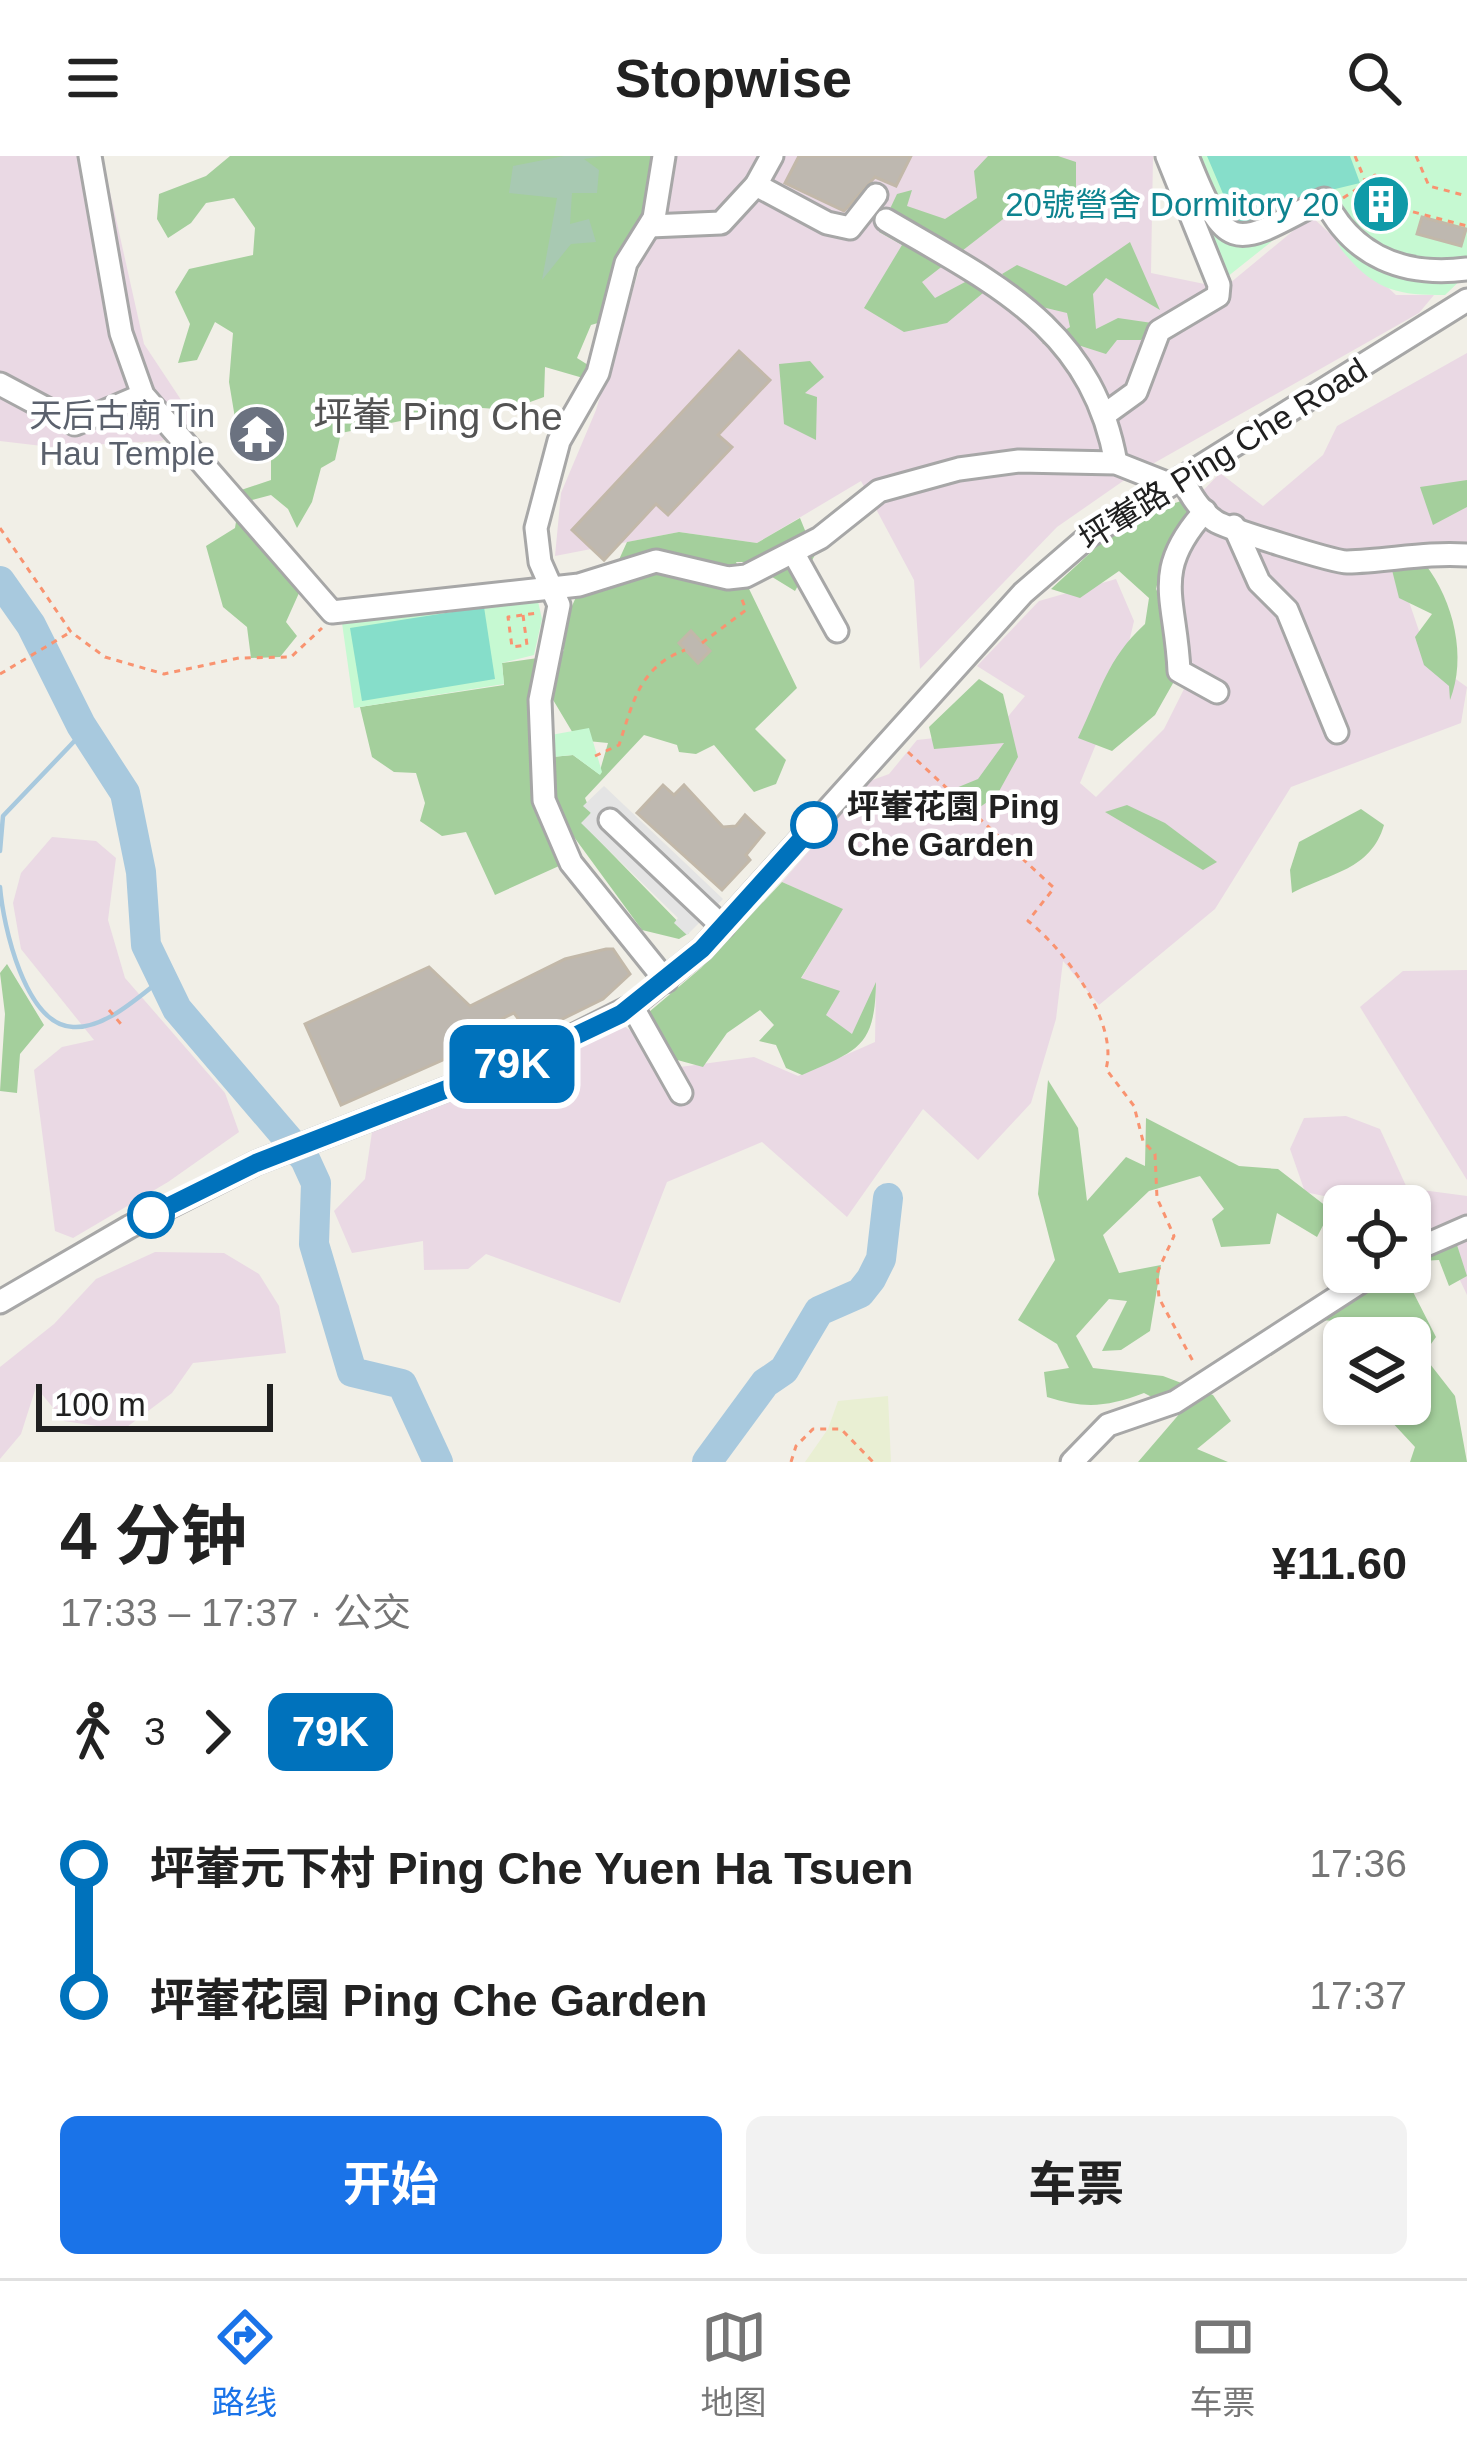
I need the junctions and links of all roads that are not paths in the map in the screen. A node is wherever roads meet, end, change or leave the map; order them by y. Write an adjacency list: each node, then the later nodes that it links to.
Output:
1 (90, 156): 13 (street)
2 (664, 156): 9 (street)
3 (772, 156): 6 (street)
4 (1168, 156): 14 (street)
5 (1187, 156): 10 (street)
6 (756, 185): 7 (street); 9 (street)
7 (876, 195)
8 (886, 220): 14 (street)
9 (650, 226): 21 (street)
10 (1467, 269)
11 (1467, 300): 16 (street, 坪輋路 Ping Che Road)
12 (0, 384): 13 (street)
13 (143, 395): 21 (street)
14 (1107, 413): 15 (street)
15 (1116, 463): 16 (street); 19 (street)
16 (1176, 481): 17 (street); 26 (street, 坪輋路 Ping Che Road)
17 (1204, 511): 18 (street); 23 (street)
18 (1234, 526): 20 (street); 24 (street)
19 (794, 554): 21 (street); 22 (street)
20 (1467, 555)
21 (551, 584): 27 (street)
22 (837, 631)
23 (1217, 692)
24 (1337, 733)
25 (610, 820): 26 (street)
26 (723, 927): 27 (street, 坪輋路 Ping Che Road)
27 (666, 981): 28 (street, 坪輋路 Ping Che Road)
28 (632, 1006): 29 (street); 33 (street, 坪輋路 Ping Che Road)
29 (681, 1094)
30 (1467, 1227): 31 (street)
31 (1431, 1243)
32 (1343, 1293): 34 (street)
33 (0, 1302)
34 (1072, 1462)

